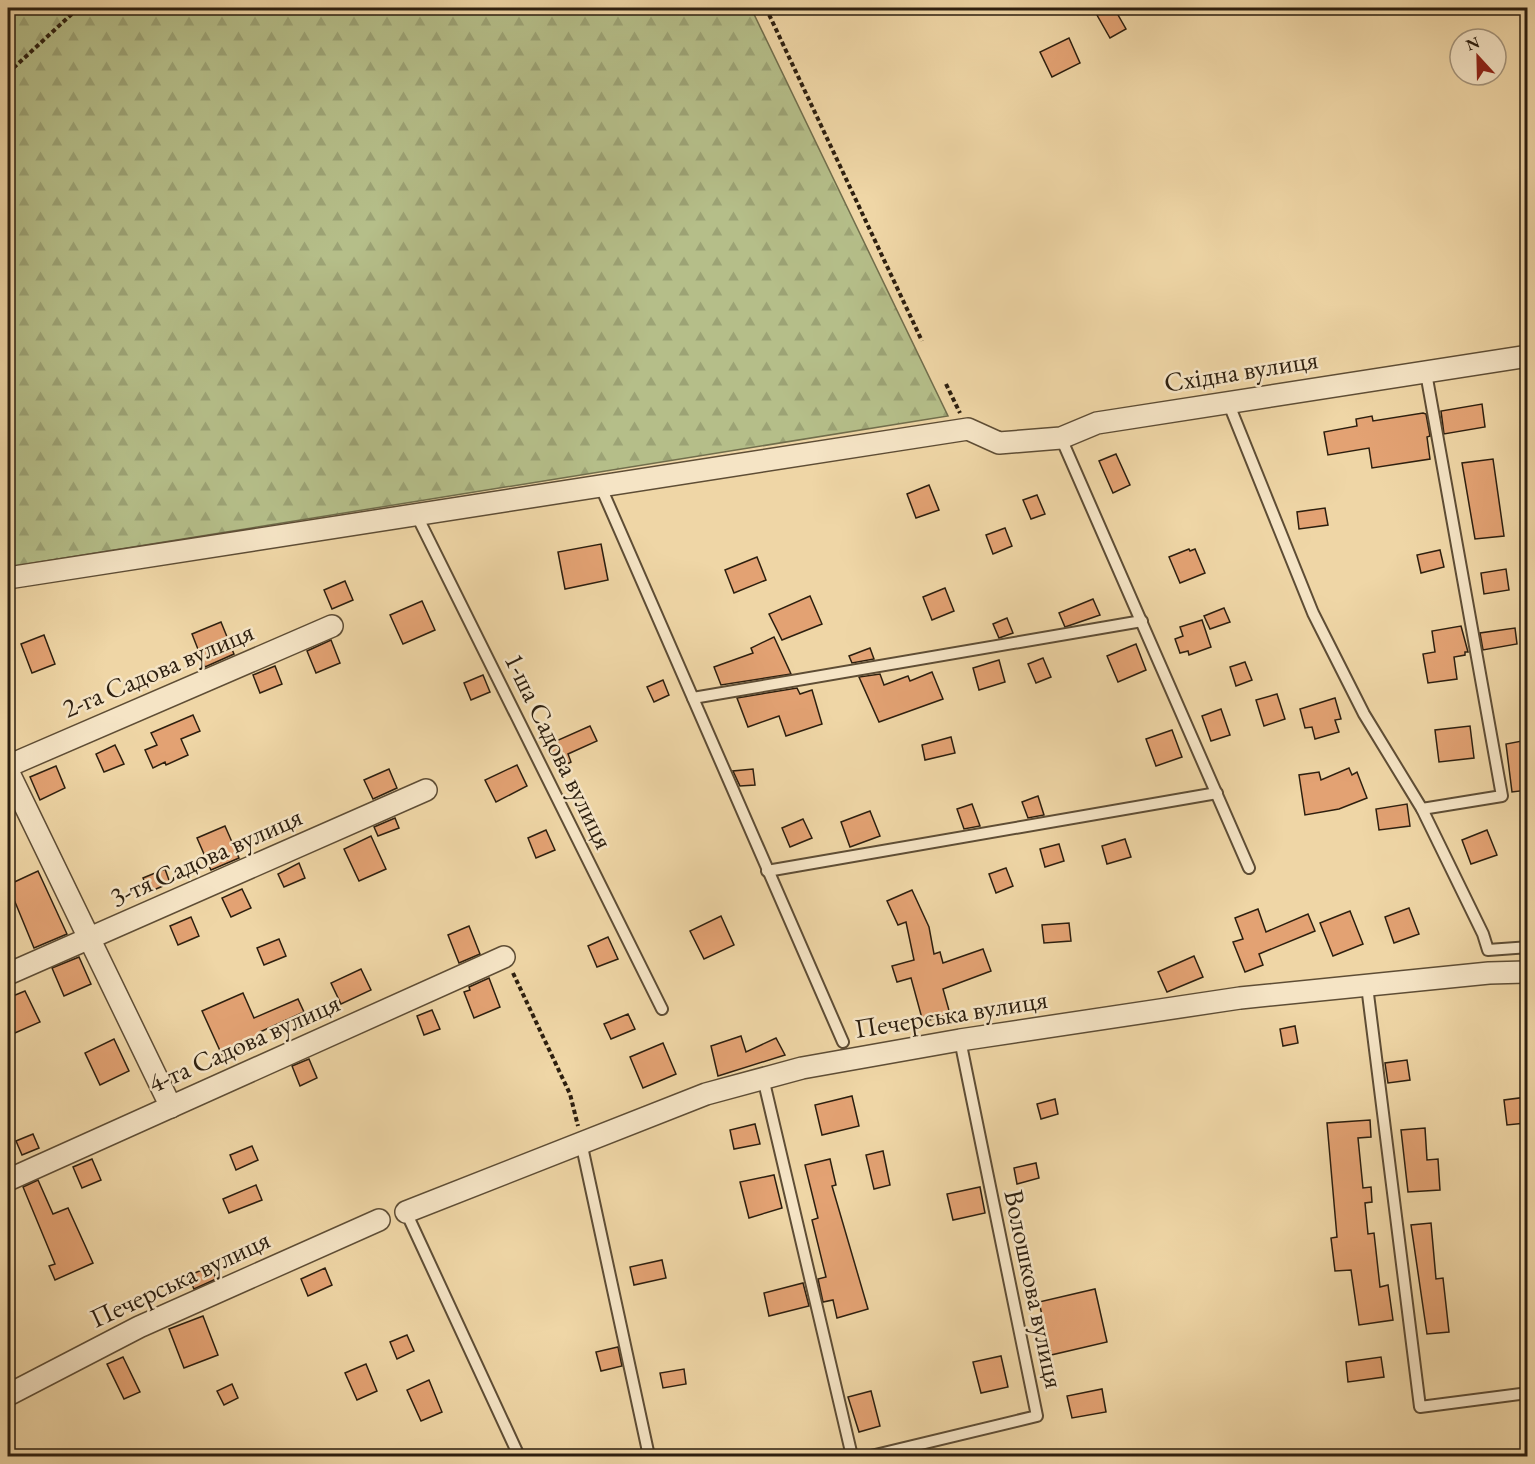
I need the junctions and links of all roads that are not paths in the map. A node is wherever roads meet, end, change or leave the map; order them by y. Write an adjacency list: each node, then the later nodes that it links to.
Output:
1 (1527, 356): 2 (street, Східна вулиця)
2 (1426, 373): 3 (street, Східна вулиця); 15 (lane)
3 (1227, 401): 4 (street, Східна вулиця); 15 (lane)
4 (1061, 438): 5 (street, Східна вулиця); 8 (lane)
5 (600, 484): 6 (street); 10 (lane)
6 (416, 514): 7 (street); 24 (lane, 1-ша Садова вулиця)
7 (8, 578)
8 (1142, 621): 10 (lane); 14 (lane)
9 (332, 626): 11 (street, 2-га Садова вулиця)
10 (693, 698): 17 (lane)
11 (8, 766)
12 (8, 771): 18 (street)
13 (426, 790): 18 (street, 3-тя Садова вулиця)
14 (1217, 793): 16 (lane); 17 (lane)
15 (1422, 809): 19 (lane)
16 (1249, 868)
17 (768, 871): 26 (lane)
18 (88, 940): 22 (street, 3-тя Садова вулиця); 28 (street)
19 (1527, 947)
20 (504, 957): 28 (street, 4-та Садова вулиця)
21 (1527, 972): 23 (street, Печерська вулиця)
22 (8, 974)
23 (1366, 986): 25 (street, Печерська вулиця); 33 (lane)
24 (662, 1009)
25 (960, 1040): 27 (street, Печерська вулиця); 38 (lane, Волошкова вулиця)
26 (843, 1042)
27 (763, 1078): 29 (street, Печерська вулиця); 37 (lane)
28 (171, 1107): 30 (street, 4-та Садова вулиця)
29 (581, 1142): 31 (street, Печерська вулиця); 36 (lane)
30 (8, 1180)
31 (406, 1212): 35 (lane)
32 (379, 1220): 34 (street, Печерська вулиця)
33 (1527, 1393)
34 (8, 1395)
35 (519, 1456)
36 (649, 1456)
37 (852, 1456)
38 (871, 1456)

